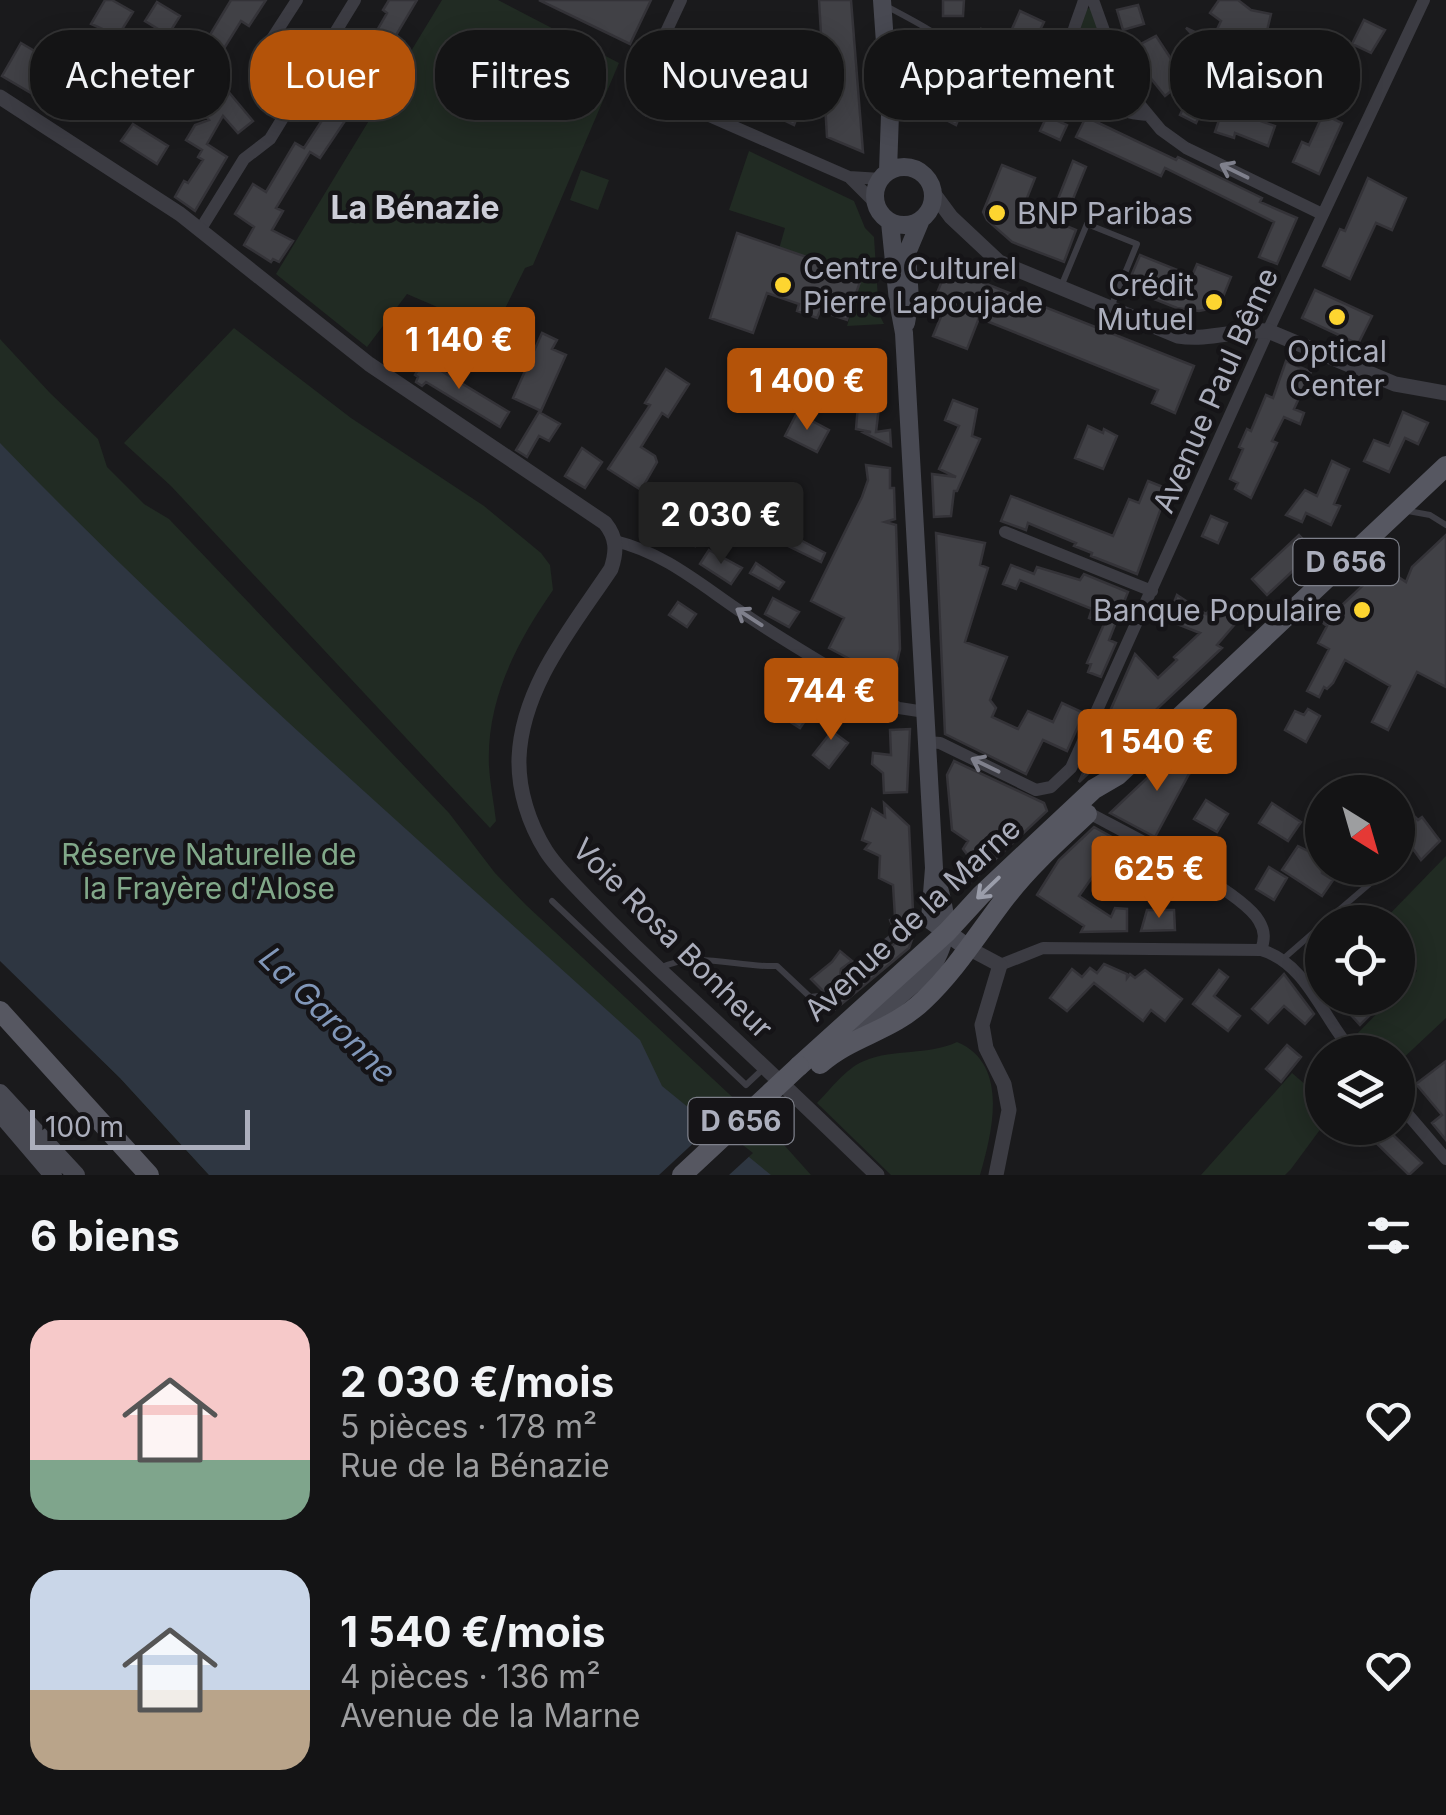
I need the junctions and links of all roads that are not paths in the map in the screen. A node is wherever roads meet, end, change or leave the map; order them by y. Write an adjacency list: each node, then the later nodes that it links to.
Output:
1 (297, 0): 8 (street)
2 (356, 0): 9 (street)
3 (681, 0): 21 (street)
4 (1084, 0): 12 (street)
5 (1093, 0): 13 (street)
6 (1424, 0): 24 (street, Avenue Paul Bême)
7 (882, 2): 10 (main road); 11 (lane)
8 (278, 30)
9 (337, 30)
10 (884, 30)
11 (933, 30)
12 (1075, 30)
13 (1104, 30)
14 (0, 97): 28 (street)
15 (1150, 118): 24 (street, one-way to 15)
16 (282, 120): 28 (street)
17 (888, 120): 20 (main road)
18 (893, 120): 19 (main road)
19 (916, 169): 20 (main road); 22 (main road)
20 (885, 175): 21 (street); 23 (main road)
21 (849, 177): 23 (street)
22 (934, 194): 25 (street); 26 (main road)
23 (876, 204): 27 (main road)
24 (1322, 214): 31 (street, Avenue Paul Bême)
25 (951, 217): 26 (street); 29 (street)
26 (923, 219): 27 (main road); 32 (main road)
27 (890, 222): 32 (main road)
28 (200, 230): 38 (street)
29 (1060, 289): 30 (street); 30 (lane)
30 (1111, 308): 31 (street)
31 (1268, 330): 33 (street); 39 (street, Avenue Paul Bême)
32 (904, 333): 40 (main road)
33 (1446, 393)
34 (1442, 473): 35 (main road, Avenue de la Marne / D 656)
35 (1402, 510): 36 (lane); 42 (main road, Avenue de la Marne / D 656)
36 (1446, 525)
37 (1004, 532): 39 (street)
38 (615, 541): 40 (street, one-way to 38); 50 (street, Voie Rosa Bonheur)
39 (1152, 591): 41 (street, Avenue Paul Bême, one-way to 41)
40 (925, 712): 41 (main road)
41 (927, 742): 44 (main road)
42 (1114, 778): 43 (main road, Avenue de la Marne / D 656); 49 (main road, Avenue de la Marne / D 656, one-way to 49)
43 (1089, 812): 52 (main road, Avenue de la Marne / D 656); 53 (street)
44 (934, 868): 48 (main road); 49 (main road)
45 (1369, 885): 47 (lane)
46 (552, 901): 54 (lane)
47 (1346, 905)
48 (930, 914): 49 (main road); 58 (lane)
49 (947, 932): 52 (main road); 62 (main road); 64 (main road, Avenue de la Marne / D 656)
50 (622, 935): 54 (lane); 57 (street, Voie Rosa Bonheur)
51 (1305, 940): 55 (lane)
52 (968, 948): 56 (street); 62 (main road, Avenue de la Marne / D 656)
53 (1261, 950): 55 (street); 56 (street)
54 (606, 952): 63 (lane)
55 (1283, 959): 61 (street)
56 (1000, 965): 69 (street)
57 (658, 969): 59 (lane); 63 (street, Voie Rosa Bonheur)
58 (846, 974)
59 (818, 996)
60 (0, 1011): 73 (main road)
61 (1340, 1035)
62 (838, 1048): 64 (main road, Avenue de la Marne / D 656)
63 (765, 1067): 76 (street, Voie Rosa Bonheur)
64 (803, 1071): 74 (main road, D 656, bridge); 75 (main road, D 656)
65 (0, 1093): 71 (main road); 72 (main road)
66 (0, 1114): 70 (main road)
67 (1415, 1123): 68 (street)
68 (1446, 1159)
69 (996, 1173)
70 (54, 1175)
71 (65, 1175)
72 (76, 1175)
73 (149, 1175)
74 (682, 1175)
75 (702, 1175)
76 (877, 1175)

